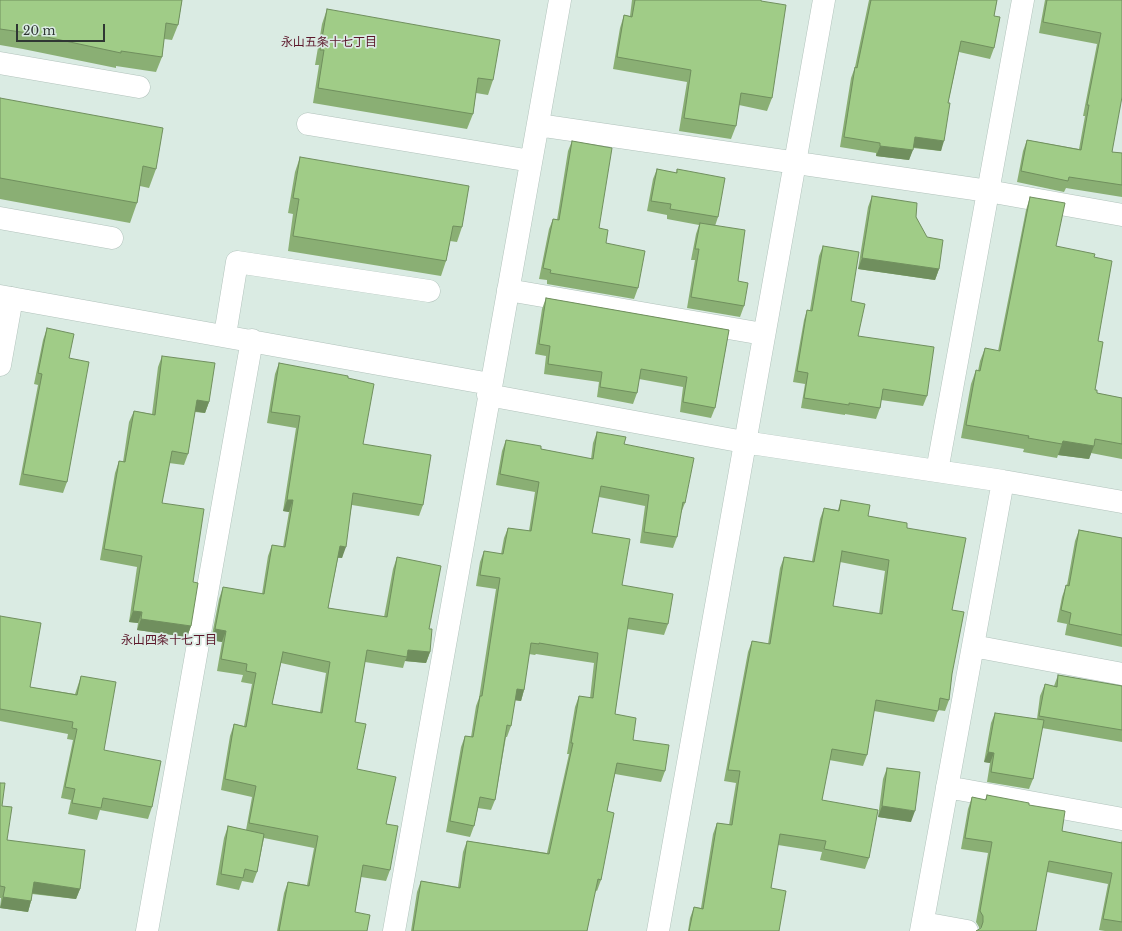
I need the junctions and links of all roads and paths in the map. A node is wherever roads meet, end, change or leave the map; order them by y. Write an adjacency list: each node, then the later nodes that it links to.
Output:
1 (560, 0): 7 (street)
2 (824, 0): 9 (street)
3 (1023, 0): 10 (street)
4 (0, 63): 5 (street)
5 (139, 87)
6 (308, 124): 8 (street)
7 (538, 125): 8 (street); 9 (street)
8 (531, 160): 14 (street)
9 (794, 162): 10 (street); 17 (street)
10 (988, 191): 11 (street); 23 (street)
11 (1122, 215)
12 (0, 218): 13 (street)
13 (112, 238)
14 (508, 290): 17 (street); 21 (street)
15 (429, 291): 18 (street)
16 (6, 297): 18 (street); 20 (street)
17 (763, 334): 22 (street)
18 (225, 335): 19 (street)
19 (252, 340): 21 (street); 31 (street)
20 (0, 365)
21 (489, 390): 22 (street); 32 (street)
22 (744, 442): 23 (street); 33 (street)
23 (937, 471): 24 (street)
24 (1003, 481): 25 (street); 26 (street)
25 (1122, 502)
26 (973, 646): 27 (street); 28 (street)
27 (1122, 674)
28 (947, 788): 29 (street); 30 (street)
29 (1122, 819)
30 (922, 927): 34 (street)
31 (147, 931)
32 (394, 931)
33 (658, 931)
34 (967, 931)

